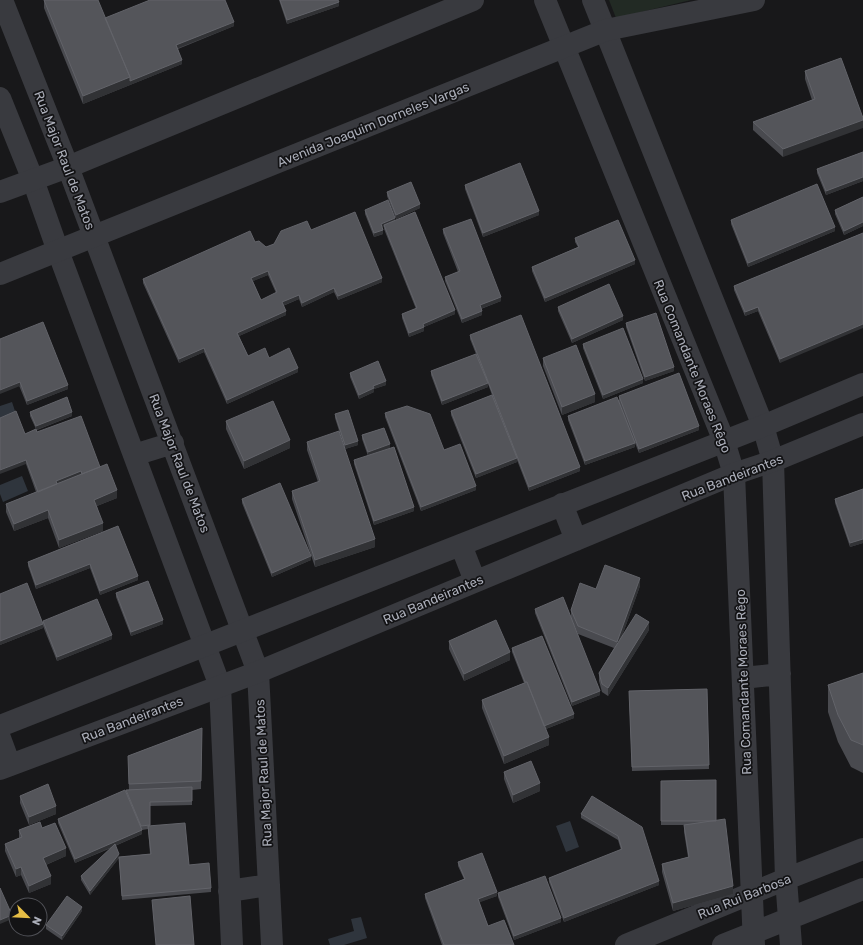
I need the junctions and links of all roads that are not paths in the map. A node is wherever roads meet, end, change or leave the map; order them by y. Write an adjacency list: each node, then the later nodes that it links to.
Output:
1 (2, 0): 9 (street, Rua Major Raul de Matos)
2 (473, 0): 9 (street)
3 (545, 0): 7 (street, Rua Comandante Moraes Rêgo)
4 (593, 0): 6 (street)
5 (754, 0): 6 (street, Avenida Joaquim Dorneles Vargas)
6 (606, 30): 7 (street, Avenida Joaquim Dorneles Vargas); 17 (street)
7 (564, 47): 12 (street, Avenida Joaquim Dorneles Vargas); 18 (street, Rua Comandante Moraes Rêgo)
8 (0, 98): 10 (street)
9 (68, 167): 10 (street); 12 (street, Rua Major Raul de Matos)
10 (33, 180): 11 (street); 13 (street)
11 (0, 192)
12 (95, 237): 13 (street, Avenida Joaquim Dorneles Vargas); 19 (street, Rua Major Raul de Matos)
13 (58, 251): 14 (street, Avenida Joaquim Dorneles Vargas); 20 (street)
14 (0, 274)
15 (863, 384): 17 (street)
16 (863, 424): 21 (street, Rua Bandeirantes)
17 (763, 426): 18 (street); 21 (street)
18 (724, 441): 22 (street, Rua Comandante Moraes Rêgo); 23 (street)
19 (173, 443): 20 (street); 27 (street, Rua Major Raul de Matos)
20 (134, 455): 28 (street)
21 (773, 461): 22 (street, Rua Bandeirantes); 30 (street)
22 (734, 474): 24 (street, Rua Bandeirantes); 31 (street, Rua Comandante Moraes Rêgo)
23 (562, 504): 24 (street); 25 (street)
24 (576, 540): 26 (street, Rua Bandeirantes)
25 (461, 545): 26 (street); 27 (street)
26 (475, 581): 29 (street, Rua Bandeirantes)
27 (243, 630): 28 (street); 29 (street, Rua Major Raul de Matos)
28 (205, 646): 32 (street); 33 (street)
29 (258, 672): 32 (street, Rua Bandeirantes); 38 (street, Rua Major Raul de Matos)
30 (780, 674): 31 (street); 37 (street)
31 (743, 678): 41 (street, Rua Comandante Moraes Rêgo)
32 (220, 686): 35 (street, Rua Bandeirantes); 40 (street)
33 (0, 726)
34 (0, 738): 35 (street)
35 (5, 767)
36 (863, 849): 37 (street, Rua Rui Barbosa)
37 (786, 879): 41 (street, Rua Rui Barbosa); 42 (street)
38 (269, 885): 40 (street); 45 (street, Rua Major Raul de Matos)
39 (863, 889): 42 (street)
40 (229, 891): 44 (street)
41 (751, 893): 43 (street, Rua Comandante Moraes Rêgo); 46 (street, Rua Rui Barbosa)
42 (790, 918): 43 (street); 48 (street)
43 (753, 939): 47 (street)
44 (232, 945)
45 (272, 945)
46 (626, 945)
47 (723, 945)
48 (791, 945)

